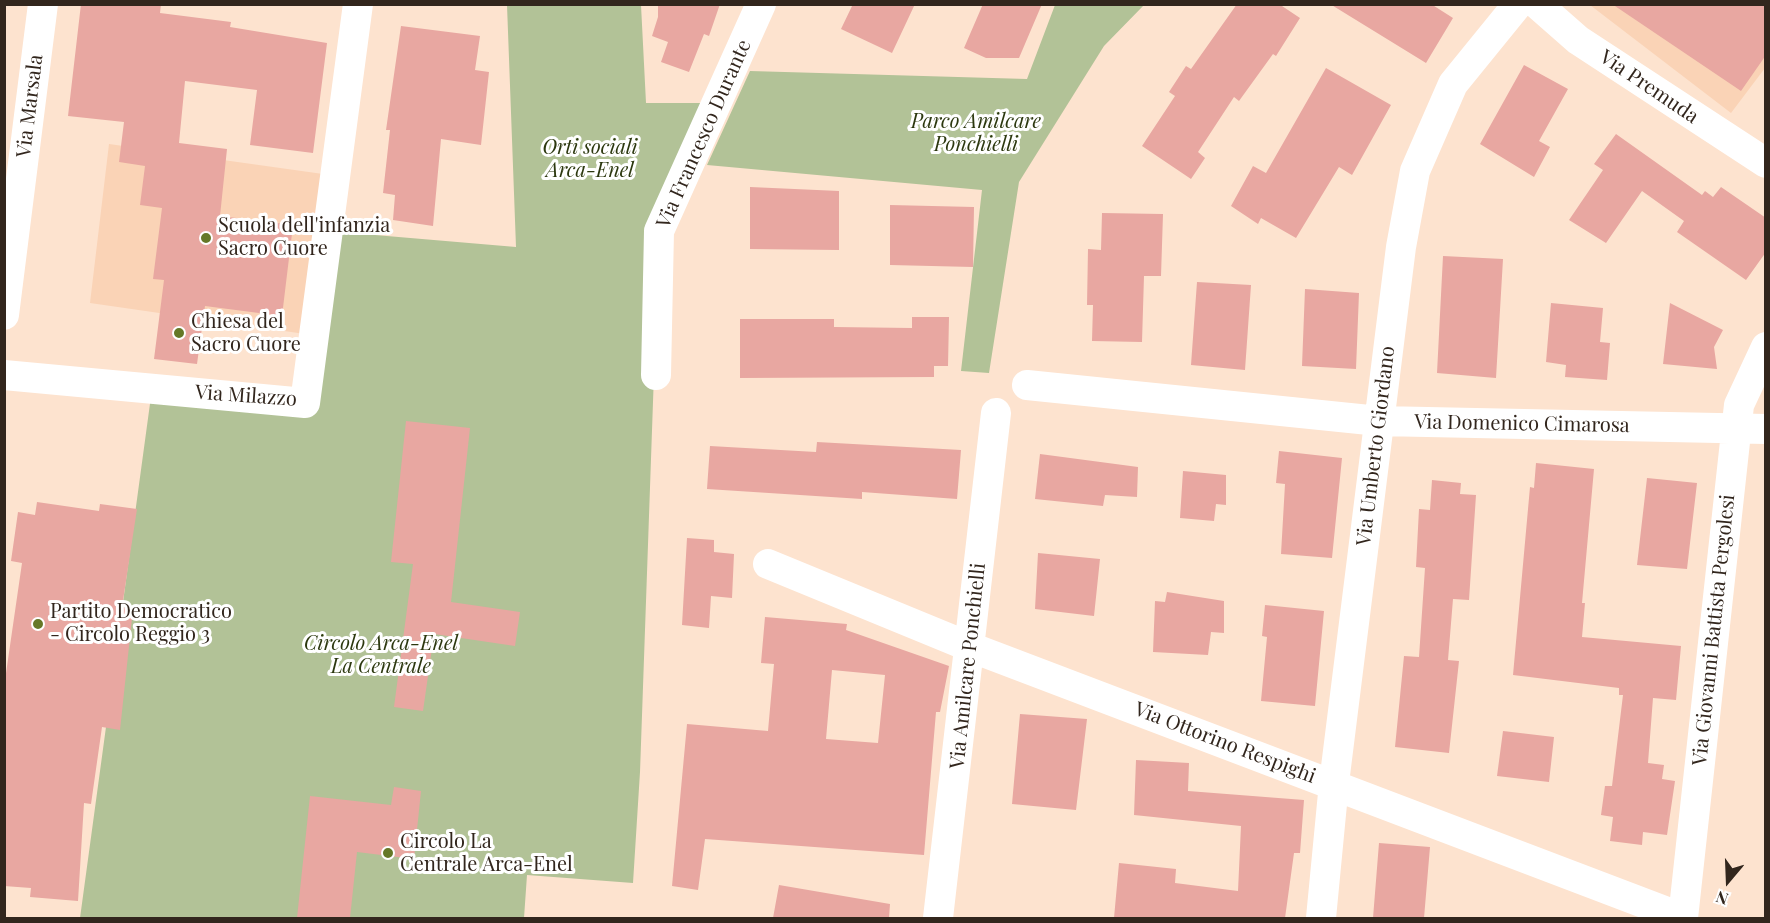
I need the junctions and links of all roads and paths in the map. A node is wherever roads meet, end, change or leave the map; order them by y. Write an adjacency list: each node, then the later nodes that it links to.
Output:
1 (43, 4): 7 (street, Via Marsala)
2 (358, 4): 9 (street, Via Milazzo)
3 (760, 4): 10 (street, Via Francesco Durante)
4 (1518, 4): 13 (street, Via Umberto Giordano)
5 (1537, 4): 6 (street, Via Premuda)
6 (1766, 163)
7 (4, 315)
8 (1766, 347): 14 (street, Via Giovanni Battista Pergolesi)
9 (4, 375)
10 (656, 375)
11 (1027, 385): 13 (street, Via Domenico Cimarosa)
12 (996, 412): 17 (street, Via Amilcare Ponchielli)
13 (1379, 421): 14 (street, Via Domenico Cimarosa); 18 (street, Via Umberto Giordano)
14 (1736, 428): 15 (street, Via Domenico Cimarosa); 21 (street, Via Giovanni Battista Pergolesi)
15 (1766, 429)
16 (768, 564): 17 (street, Via Ottorino Respighi)
17 (970, 646): 18 (street, Via Ottorino Respighi); 19 (street, Via Amilcare Ponchielli)
18 (1334, 783): 20 (street, Via Umberto Giordano); 21 (street, Via Ottorino Respighi)
19 (938, 918)
20 (1321, 918)
21 (1683, 918)

